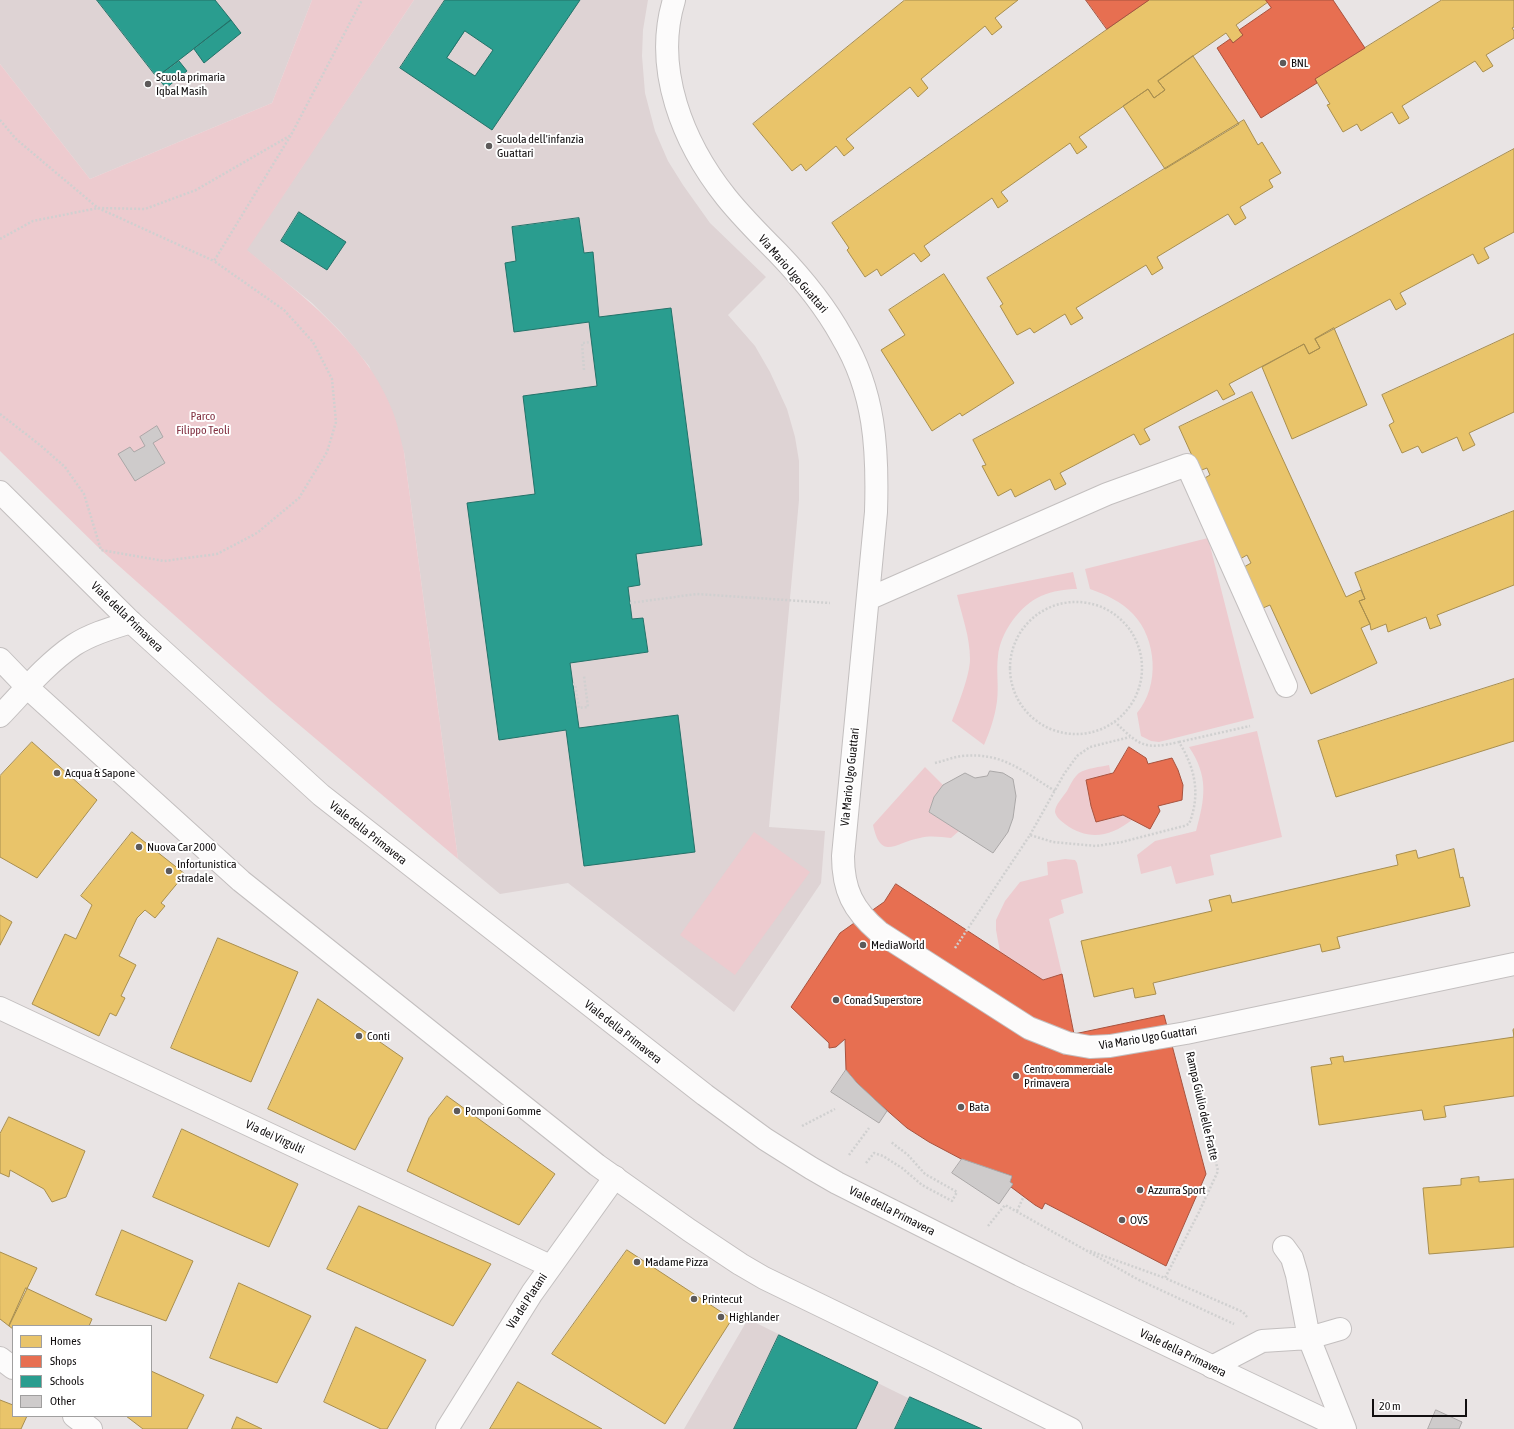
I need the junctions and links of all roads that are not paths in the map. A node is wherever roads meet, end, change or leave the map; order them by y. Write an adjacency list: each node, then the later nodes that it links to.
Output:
1 (674, 0): 3 (main road, Via Mario Ugo Guattari)
2 (0, 492): 4 (main road, Viale della Primavera)
3 (868, 599): 6 (main road); 9 (main road, Via Mario Ugo Guattari)
4 (131, 622): 7 (main road); 18 (main road, Viale della Primavera)
5 (0, 659): 7 (main road)
6 (1286, 686)
7 (28, 688): 8 (main road); 11 (main road)
8 (0, 716)
9 (1514, 964)
10 (0, 1008): 13 (main road, Via dei Virgulti)
11 (615, 1177): 13 (main road, Via dei Platani); 22 (main road)
12 (1284, 1247): 15 (main road)
13 (550, 1266): 21 (main road, Via dei Platani)
14 (1340, 1329): 15 (main road)
15 (1309, 1338): 18 (main road); 23 (main road)
16 (0, 1358): 17 (main road)
17 (12, 1367)
18 (1212, 1367): 23 (main road, Viale della Primavera)
19 (75, 1417): 20 (main road)
20 (91, 1429)
21 (447, 1429)
22 (1071, 1429)
23 (1345, 1429)

